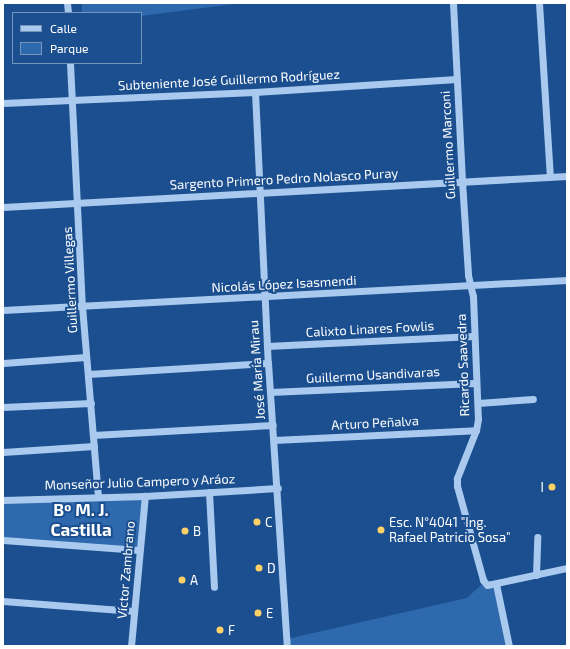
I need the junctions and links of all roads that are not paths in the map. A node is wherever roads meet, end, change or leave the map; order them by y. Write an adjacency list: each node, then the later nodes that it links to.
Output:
1 (453, 3): 4 (street, Guillermo Marconi)
2 (539, 3): 9 (street)
3 (70, 64): 6 (street, Guillermo Villegas)
4 (457, 79): 5 (street, Subteniente José Guillermo Rodríguez); 10 (street, Guillermo Marconi)
5 (255, 92): 6 (street, Subteniente José Guillermo Rodríguez); 11 (street, José María Mirau)
6 (72, 101): 7 (street, Subteniente José Guillermo Rodríguez); 12 (street, Guillermo Villegas)
7 (3, 103)
8 (567, 176): 9 (street, Sargento Primero Pedro Nolasco Puray)
9 (550, 177): 10 (street, Sargento Primero Pedro Nolasco Puray)
10 (462, 180): 11 (street, Sargento Primero Pedro Nolasco Puray); 15 (street, Guillermo Marconi)
11 (261, 192): 12 (street, Sargento Primero Pedro Nolasco Puray); 16 (street, José María Mirau)
12 (77, 203): 13 (street, Sargento Primero Pedro Nolasco Puray); 17 (street, Guillermo Villegas)
13 (3, 207)
14 (567, 280): 15 (street, Nicolás López Isasmendi)
15 (469, 285): 16 (street, Nicolás López Isasmendi); 19 (street, Ricardo Saavedra)
16 (265, 297): 17 (street, Nicolás López Isasmendi); 20 (street, José María Mirau)
17 (82, 306): 18 (street, Nicolás López Isasmendi); 21 (street, Guillermo Villegas)
18 (3, 310)
19 (474, 336): 20 (street, Calixto Linares Fowlis); 25 (street, Ricardo Saavedra)
20 (267, 346): 23 (street, José María Mirau)
21 (86, 357): 22 (street); 24 (street, Guillermo Villegas)
22 (3, 363)
23 (268, 363): 24 (street); 26 (street, José María Mirau)
24 (88, 374): 28 (street, Guillermo Villegas)
25 (476, 383): 26 (street, Guillermo Usandivaras); 29 (street, Ricardo Saavedra)
26 (270, 392): 31 (street, José María Mirau)
27 (533, 398): 29 (street)
28 (91, 403): 30 (street); 33 (street, Guillermo Villegas)
29 (478, 403): 32 (street, Ricardo Saavedra)
30 (3, 407)
31 (273, 425): 33 (street); 34 (street, José María Mirau)
32 (476, 430): 34 (street, Arturo Peñalva); 47 (street, Ricardo Saavedra)
33 (94, 435): 35 (street, Guillermo Villegas)
34 (274, 440): 37 (street, José María Mirau)
35 (94, 446): 36 (street); 39 (street, Guillermo Villegas)
36 (3, 452)
37 (278, 488): 38 (street, Monseñor Julio Campero y Aráoz); 52 (street, José María Mirau)
38 (209, 492): 40 (street, Monseñor Julio Campero y Aráoz); 48 (street)
39 (98, 496): 40 (street, Monseñor Julio Campero y Aráoz); 41 (street, Monseñor Julio Campero y Aráoz)
40 (145, 496): 44 (street, Víctor Zambrano)
41 (3, 500)
42 (537, 537): 46 (street)
43 (3, 540): 44 (street)
44 (139, 550): 50 (street, Víctor Zambrano)
45 (567, 568): 46 (street)
46 (536, 575): 47 (street)
47 (496, 584): 53 (street)
48 (214, 587)
49 (3, 601): 50 (street)
50 (134, 611): 51 (street, Víctor Zambrano)
51 (131, 646)
52 (287, 646)
53 (509, 646)

